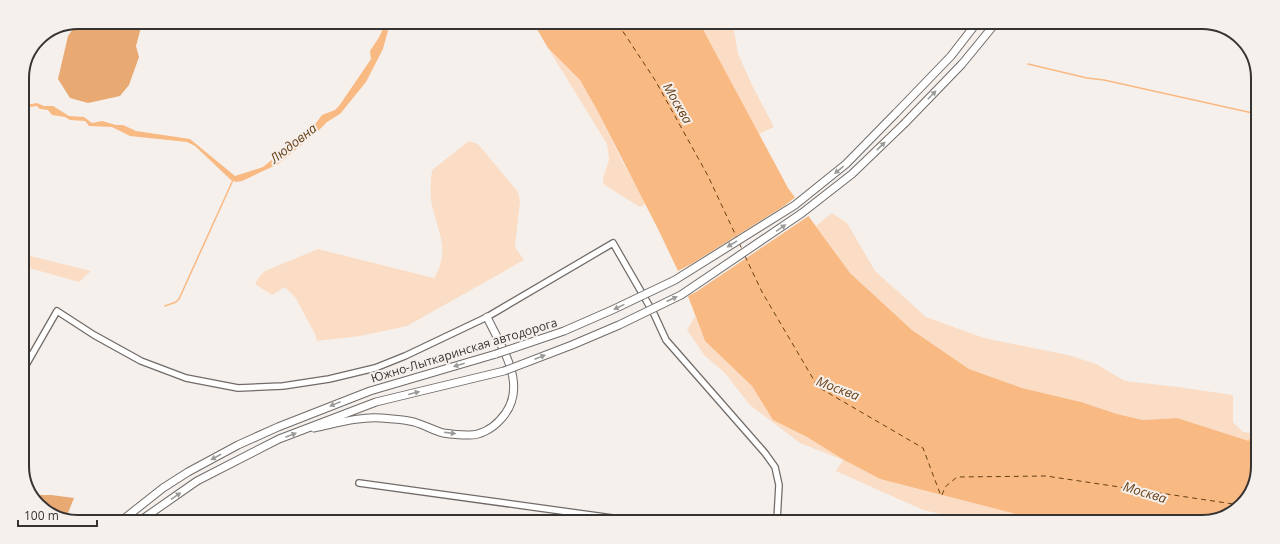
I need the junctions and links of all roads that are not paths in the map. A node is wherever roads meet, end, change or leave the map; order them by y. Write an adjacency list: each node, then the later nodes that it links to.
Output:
1 (972, 29): 7 (main road, Южно-Лыткаринская автодорога, one-way to 7, bridge)
2 (991, 29): 5 (main road, Южно-Лыткаринская автодорога, one-way to 2, bridge)
3 (487, 317): 4 (street); 5 (main road, one-way to 3); 10 (street)
4 (29, 360)
5 (304, 430): 8 (main road, Южно-Лыткаринская автодорога, one-way to 5)
6 (359, 483): 9 (street)
7 (129, 515)
8 (148, 515)
9 (591, 515)
10 (778, 515)

